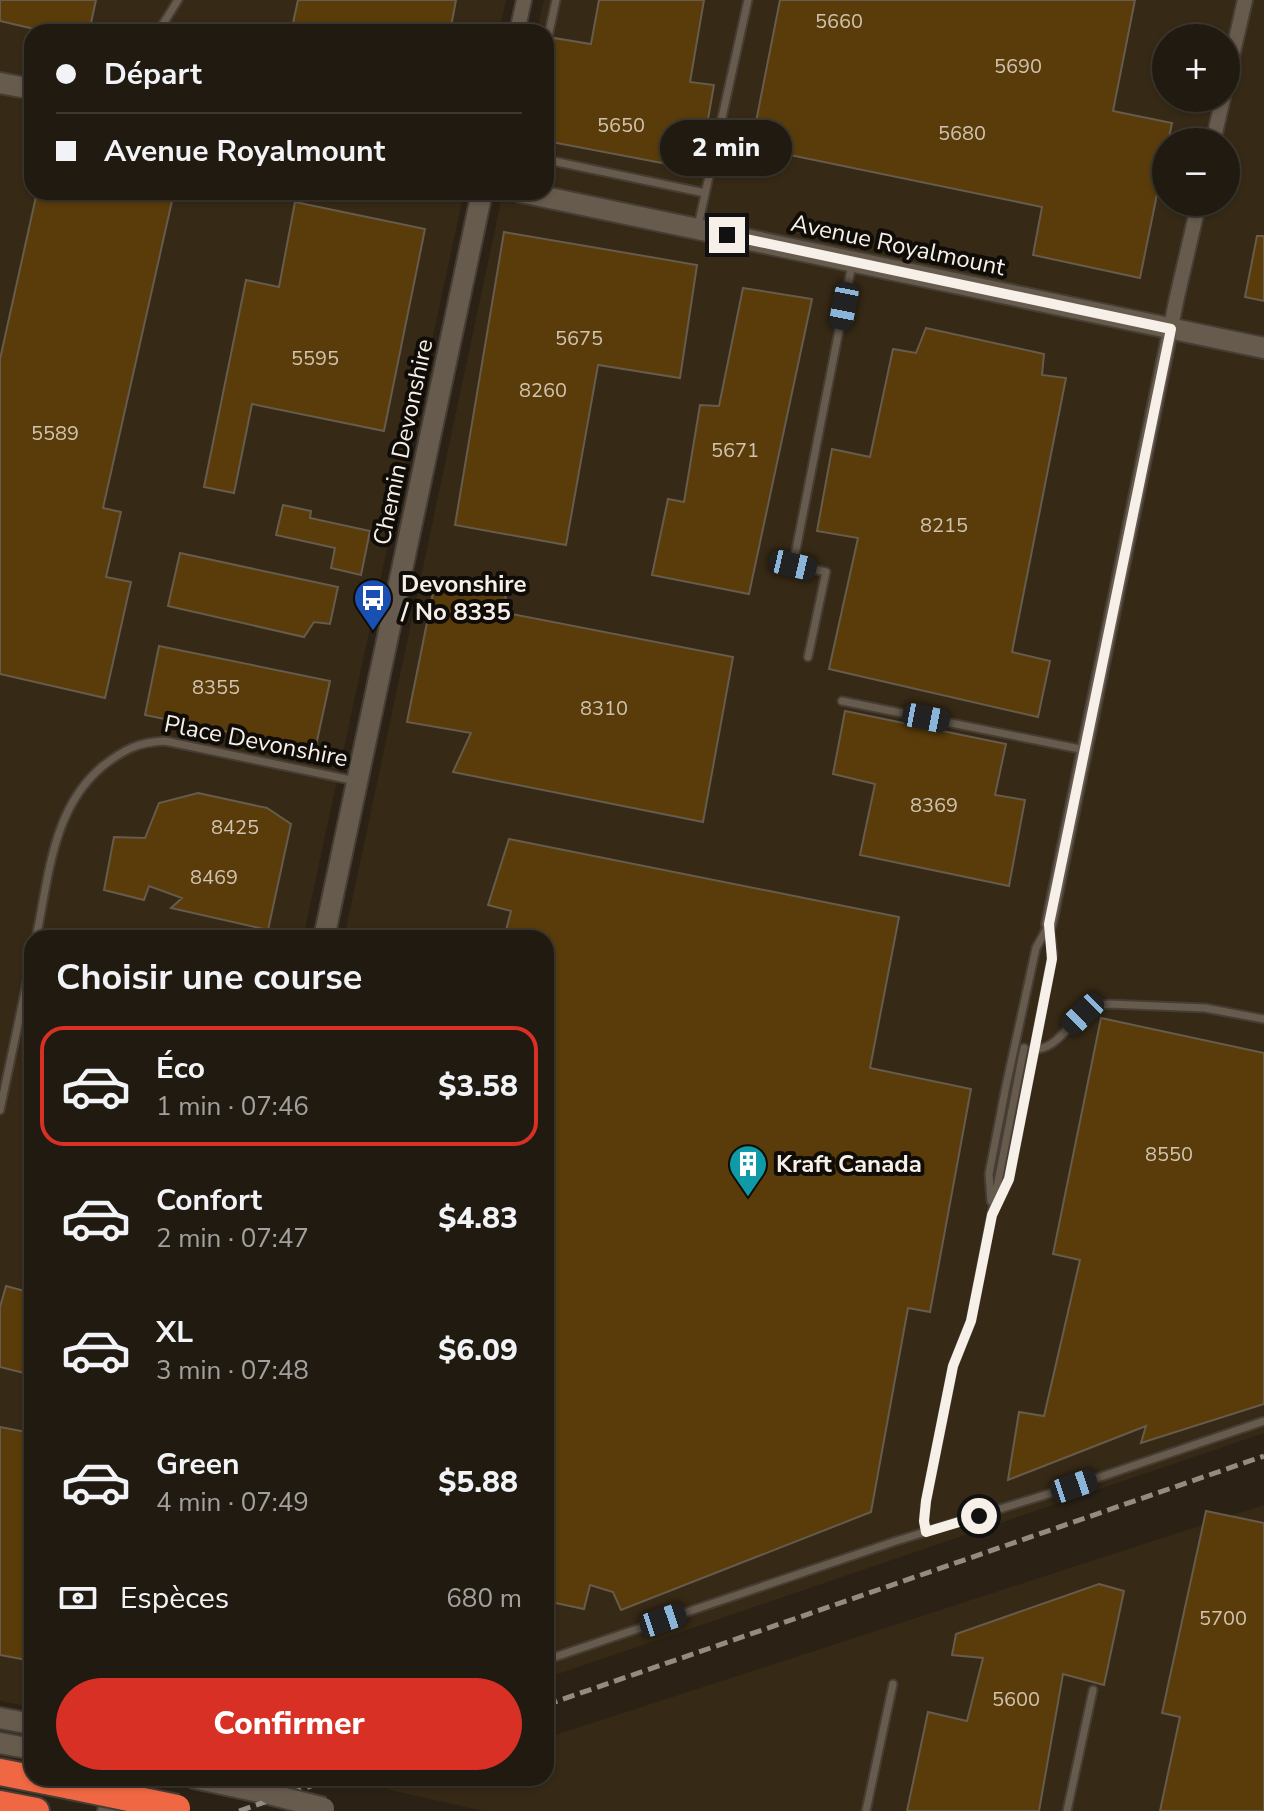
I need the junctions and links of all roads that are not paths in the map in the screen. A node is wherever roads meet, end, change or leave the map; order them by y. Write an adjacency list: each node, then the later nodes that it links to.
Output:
1 (178, 0): 6 (lane)
2 (524, 0): 7 (street)
3 (556, 0): 8 (lane)
4 (748, 0): 14 (lane)
5 (1245, 0): 9 (street)
6 (163, 24)
7 (519, 24)
8 (551, 24)
9 (1240, 24)
10 (0, 83): 11 (street)
11 (24, 88)
12 (554, 161): 14 (lane)
13 (554, 193): 17 (street, Avenue Royalmount)
14 (705, 193): 17 (lane)
15 (480, 200): 24 (street, Chemin Devonshire)
16 (1196, 216): 19 (street)
17 (698, 229): 18 (street, Avenue Royalmount)
18 (853, 262): 19 (street, Avenue Royalmount); 21 (lane)
19 (1171, 329): 20 (street, Avenue Royalmount); 23 (street)
20 (1264, 348)
21 (808, 657)
22 (842, 701): 23 (lane)
23 (1085, 750): 25 (street)
24 (358, 781): 26 (lane, Place Devonshire); 27 (street, Chemin Devonshire)
25 (1049, 924): 30 (lane); 32 (lane)
26 (38, 930)
27 (326, 930)
28 (24, 996): 33 (lane)
29 (1264, 1019): 32 (lane)
30 (1015, 1046): 31 (lane); 34 (lane)
31 (1024, 1048): 32 (lane); 34 (lane)
32 (1035, 1050): 34 (lane)
33 (0, 1110)
34 (992, 1215): 36 (lane)
35 (1264, 1421): 36 (lane)
36 (926, 1532): 37 (lane)
37 (554, 1657)
38 (893, 1684): 54 (lane)
39 (1093, 1690): 55 (lane)
40 (0, 1718): 41 (street)
41 (24, 1722)
42 (0, 1743): 43 (street)
43 (24, 1748)
44 (0, 1772): 45 (highway, bridge)
45 (24, 1777)
46 (69, 1786): 53 (highway, bridge)
47 (143, 1786): 52 (street)
48 (232, 1786): 50 (street, bridge)
49 (0, 1804): 51 (highway)
50 (314, 1810)
51 (36, 1811)
52 (108, 1811)
53 (191, 1811)
54 (866, 1811)
55 (1067, 1811)

